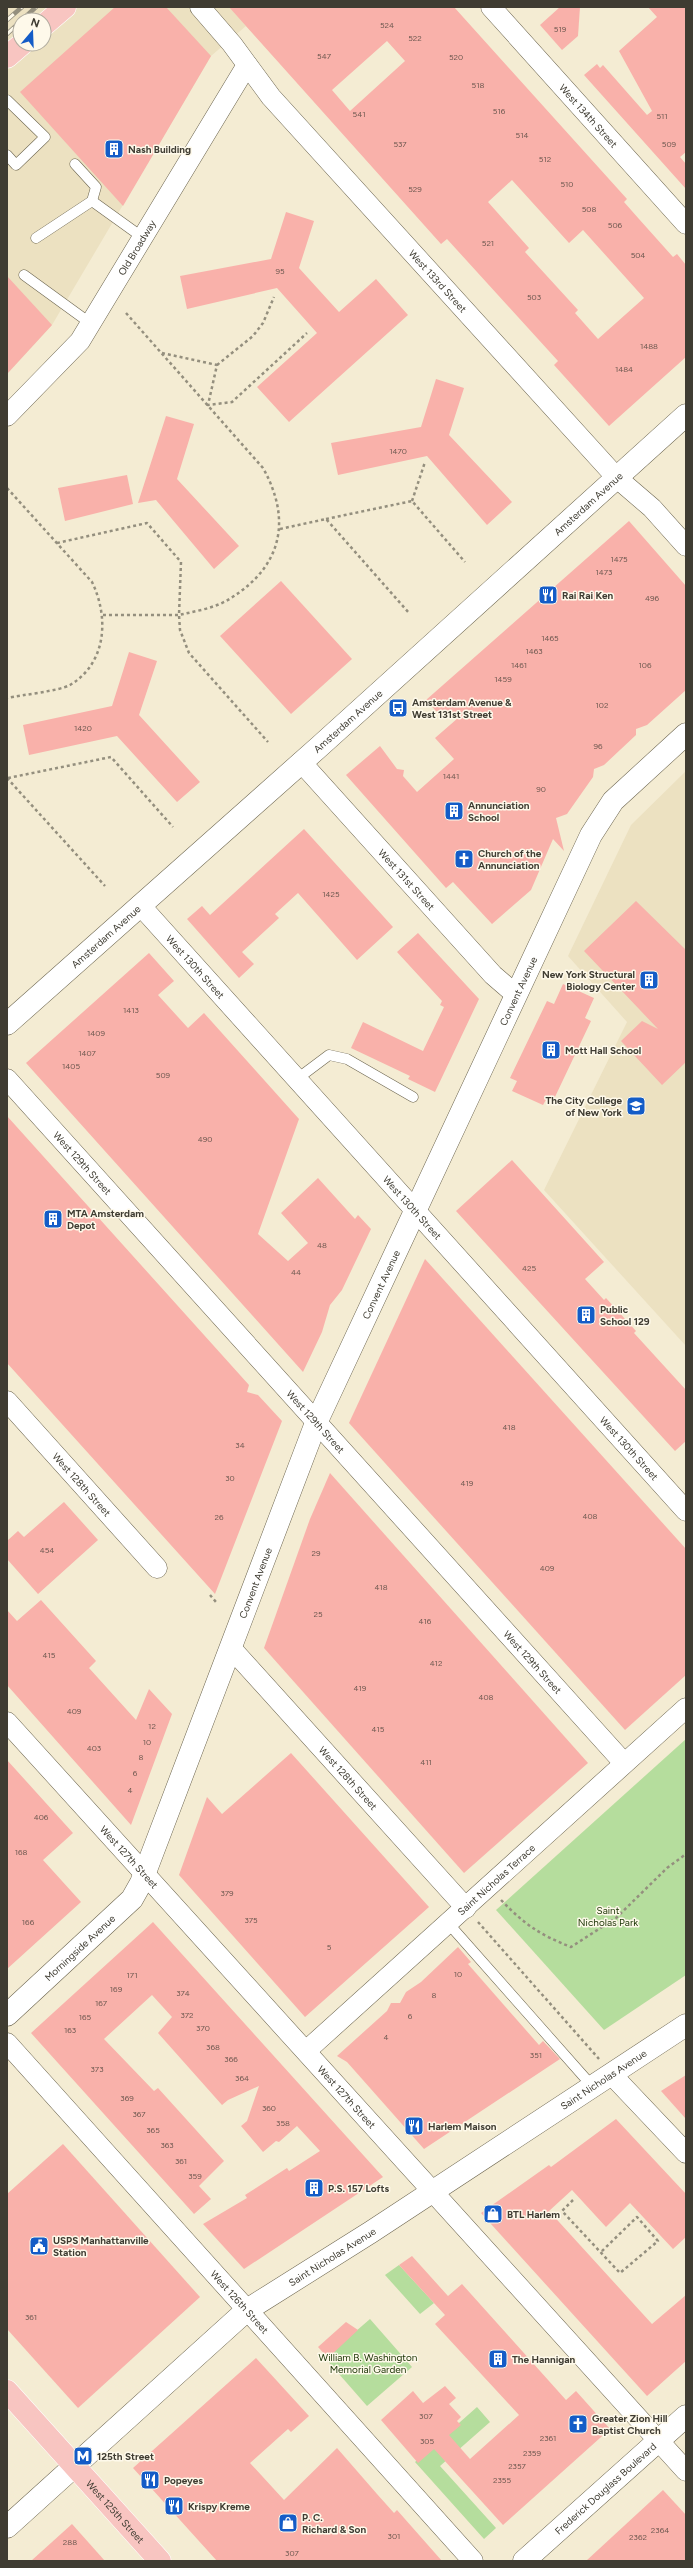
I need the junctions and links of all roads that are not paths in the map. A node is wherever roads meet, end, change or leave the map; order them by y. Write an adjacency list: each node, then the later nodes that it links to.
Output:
1 (65, 7): 4 (main road)
2 (200, 7): 5 (street, West 133rd Street)
3 (491, 7): 10 (street, West 134th Street)
4 (52, 18)
5 (247, 65): 11 (street, Old Broadway); 17 (street, West 133rd Street)
6 (7, 100): 7 (lane)
7 (7, 155)
8 (75, 164): 9 (lane)
9 (92, 201): 11 (lane); 12 (lane)
10 (686, 224)
11 (142, 237): 14 (street, Old Broadway)
12 (36, 238)
13 (24, 275): 14 (lane)
14 (90, 323): 16 (street, Old Broadway)
15 (686, 415): 17 (main road, Amsterdam Avenue)
16 (7, 416)
17 (617, 478): 18 (street, West 133rd Street); 20 (main road, Amsterdam Avenue)
18 (686, 546)
19 (686, 734): 22 (main road, Convent Avenue)
20 (301, 762): 21 (main road, Amsterdam Avenue); 22 (street, West 131st Street)
21 (140, 905): 23 (main road, Amsterdam Avenue); 25 (street, West 130th Street)
22 (515, 994): 27 (main road, Convent Avenue)
23 (7, 1024)
24 (7, 1079): 29 (street, West 129th Street)
25 (297, 1079): 26 (lane); 27 (street, West 130th Street)
26 (413, 1097)
27 (415, 1210): 29 (main road, Convent Avenue); 30 (street, West 130th Street)
28 (7, 1401): 31 (street, West 128th Street)
29 (316, 1422): 32 (main road, Convent Avenue); 35 (street, West 129th Street)
30 (686, 1511)
31 (157, 1568)
32 (231, 1648): 36 (main road, Convent Avenue); 37 (street, West 128th Street)
33 (686, 1708): 35 (street, Saint Nicholas Terrace)
34 (7, 1722): 36 (street, West 127th Street)
35 (624, 1762): 37 (street, Saint Nicholas Terrace)
36 (145, 1875): 39 (main road, Morningside Avenue); 42 (street, West 127th Street)
37 (466, 1908): 38 (street, Saint Nicholas Terrace)
38 (448, 1923): 42 (street, Saint Nicholas Terrace); 44 (lane)
39 (7, 2015)
40 (686, 2025): 43 (main road, Saint Nicholas Avenue)
41 (7, 2043): 47 (street, West 126th Street)
42 (306, 2051): 46 (street, West 127th Street)
43 (612, 2075): 44 (main road, Saint Nicholas Avenue); 45 (street)
44 (593, 2087): 46 (main road, Saint Nicholas Avenue)
45 (686, 2154)
46 (433, 2192): 47 (main road, Saint Nicholas Avenue); 50 (street, West 127th Street)
47 (247, 2310): 51 (main road, Saint Nicholas Avenue); 55 (street, West 126th Street)
48 (7, 2391): 51 (main road, West 125th Street)
49 (686, 2416): 50 (main road, Frederick Douglass Boulevard)
50 (659, 2440): 52 (street, West 127th Street); 56 (main road, Frederick Douglass Boulevard)
51 (75, 2466): 53 (main road, Saint Nicholas Avenue); 54 (main road, West 125th Street)
52 (686, 2471)
53 (7, 2527)
54 (160, 2561)
55 (473, 2561)
56 (524, 2561)

